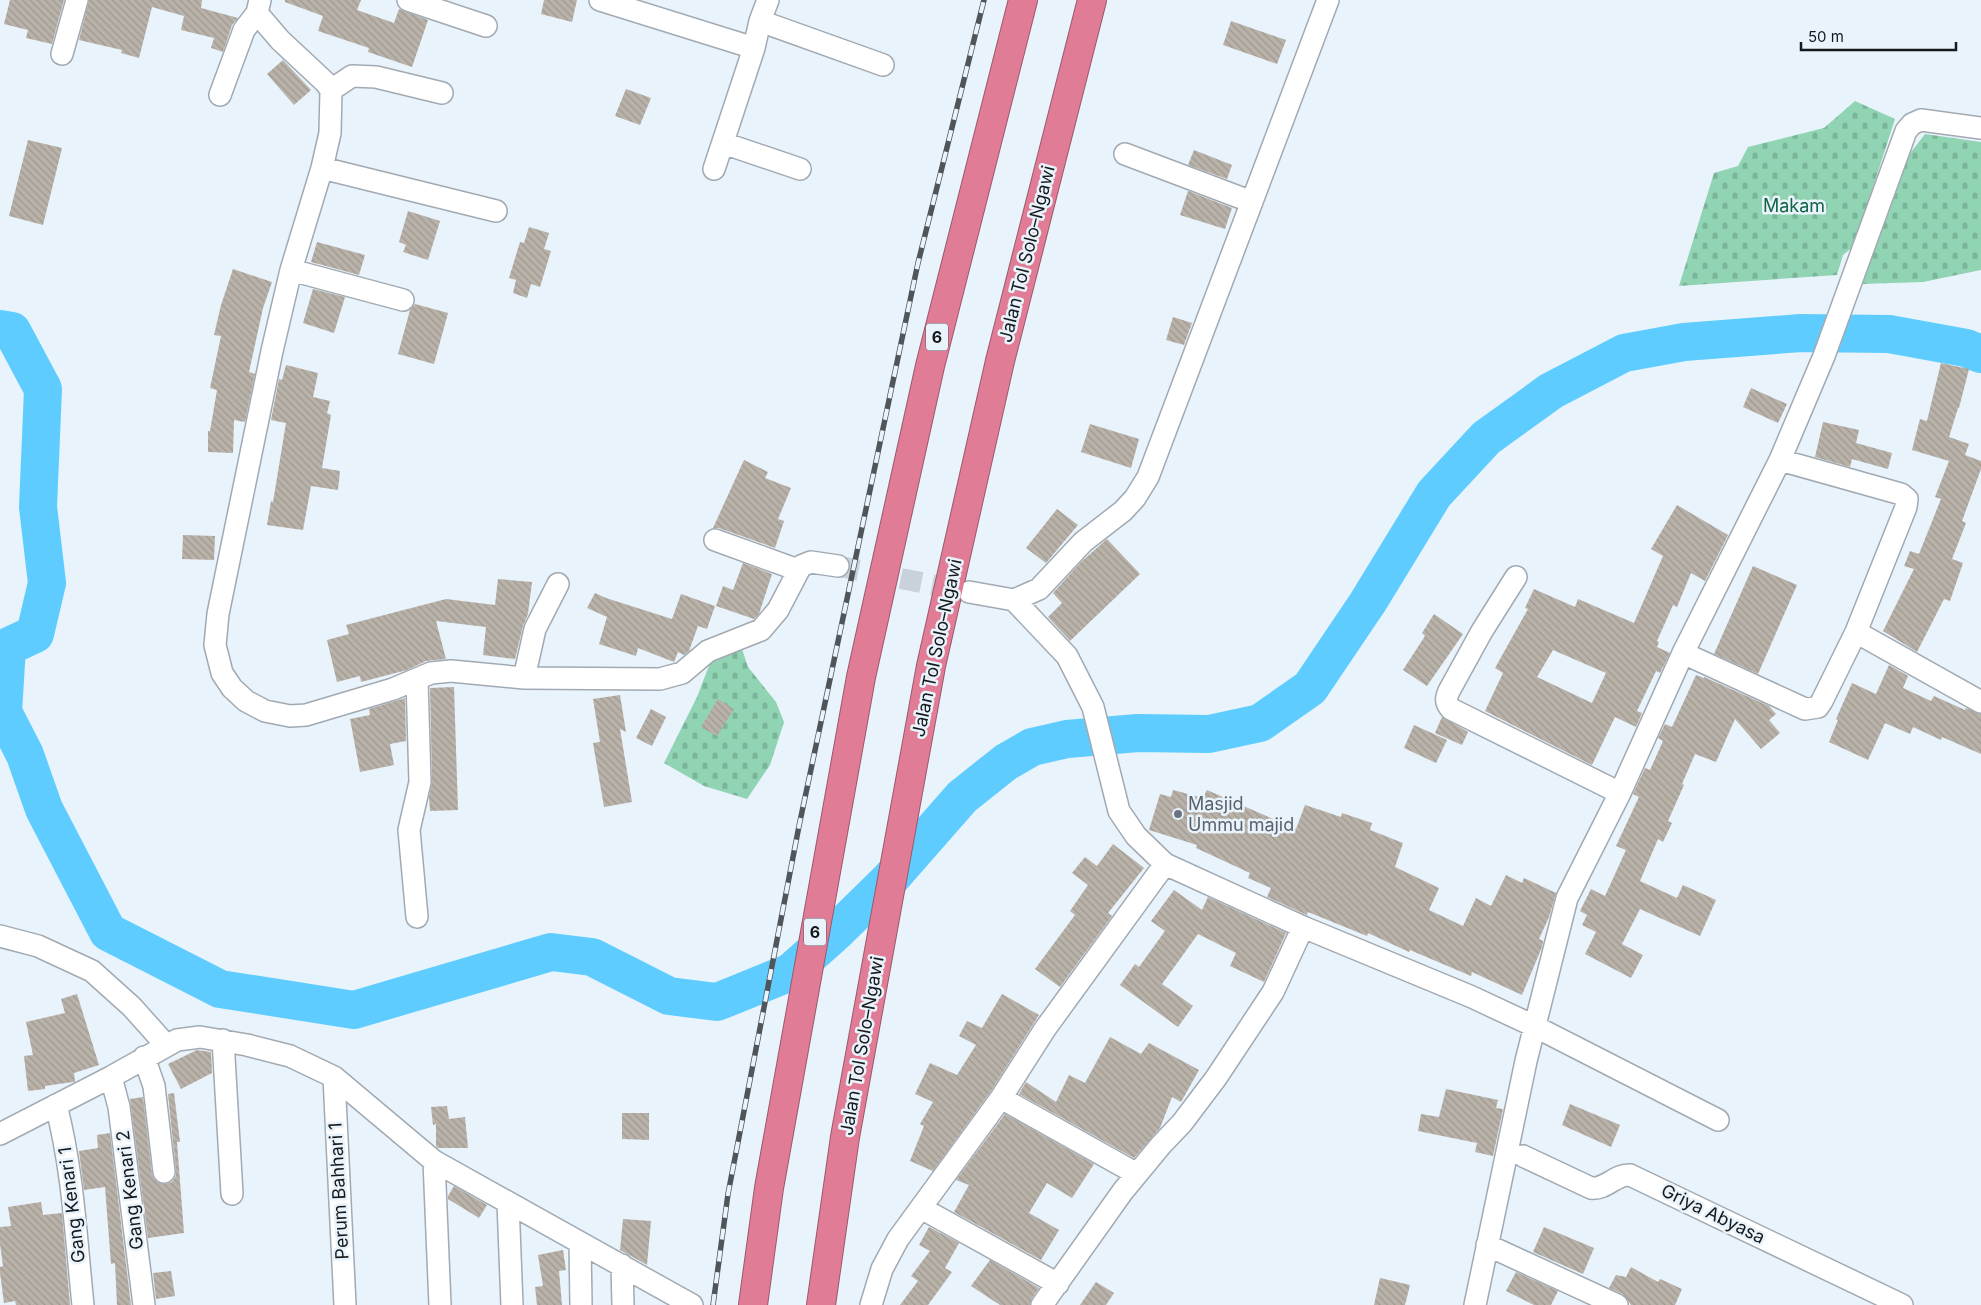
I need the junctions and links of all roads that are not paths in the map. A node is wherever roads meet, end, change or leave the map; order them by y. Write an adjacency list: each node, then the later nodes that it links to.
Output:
1 (77, 0): 12 (street)
2 (408, 0): 10 (street)
3 (600, 0): 11 (street)
4 (768, 0): 9 (street)
5 (1024, 0): 74 (highway, 6)
6 (1092, 0): 75 (highway, Jalan Tol Solo–Ngawi)
7 (1328, 0): 23 (street)
8 (259, 6): 14 (street); 16 (street)
9 (760, 21): 11 (street); 13 (street)
10 (486, 26)
11 (754, 48): 18 (street)
12 (62, 54)
13 (883, 65)
14 (331, 90): 15 (street); 20 (street)
15 (442, 93)
16 (220, 94)
17 (1981, 128): 27 (street)
18 (723, 143): 21 (street); 22 (street)
19 (1125, 154): 23 (street)
20 (322, 168): 24 (street); 25 (street)
21 (714, 169)
22 (800, 169)
23 (1252, 202): 34 (street)
24 (496, 211)
25 (291, 270): 26 (street); 38 (street)
26 (403, 300)
27 (1780, 460): 35 (street); 36 (street)
28 (715, 540): 30 (street)
29 (838, 566): 30 (street)
30 (798, 570): 37 (street)
31 (1516, 577): 40 (street)
32 (558, 584): 37 (street)
33 (969, 592): 34 (street)
34 (1014, 600): 41 (street)
35 (1856, 632): 36 (street); 39 (street)
36 (1683, 653): 40 (street)
37 (524, 678): 38 (street)
38 (417, 679): 42 (street)
39 (1981, 702)
40 (1620, 793): 45 (street)
41 (1165, 864): 43 (street); 51 (street)
42 (417, 917)
43 (1303, 927): 45 (street); 58 (street)
44 (0, 936): 47 (street)
45 (1534, 1026): 53 (street); 63 (street)
46 (223, 1040): 47 (street); 50 (street); 59 (street)
47 (166, 1044): 48 (street)
48 (144, 1057): 49 (street); 57 (street)
49 (111, 1077): 52 (street); 67 (street, Gang Kenari 2)
50 (334, 1077): 56 (street); 68 (street, Perum Bahhari 1)
51 (1001, 1098): 58 (street); 61 (street)
52 (56, 1105): 54 (street); 66 (street, Gang Kenari 1)
53 (1718, 1120)
54 (0, 1134)
55 (1523, 1156): 80 (street, Griya Abyasa)
56 (434, 1161): 60 (street); 69 (street)
57 (164, 1172)
58 (1137, 1174): 65 (street)
59 (232, 1194)
60 (508, 1204): 62 (street); 70 (street)
61 (921, 1208): 65 (street); 76 (street)
62 (580, 1243): 64 (street); 71 (street)
63 (1487, 1245): 78 (street); 79 (street)
64 (622, 1266): 72 (street); 73 (street)
65 (1058, 1284): 77 (street)
66 (83, 1305)
67 (144, 1305)
68 (345, 1305)
69 (440, 1305)
70 (512, 1305)
71 (581, 1305)
72 (623, 1305)
73 (692, 1305)
74 (753, 1305)
75 (821, 1305)
76 (871, 1305)
77 (1042, 1305)
78 (1475, 1305)
79 (1617, 1305)
80 (1902, 1305)

